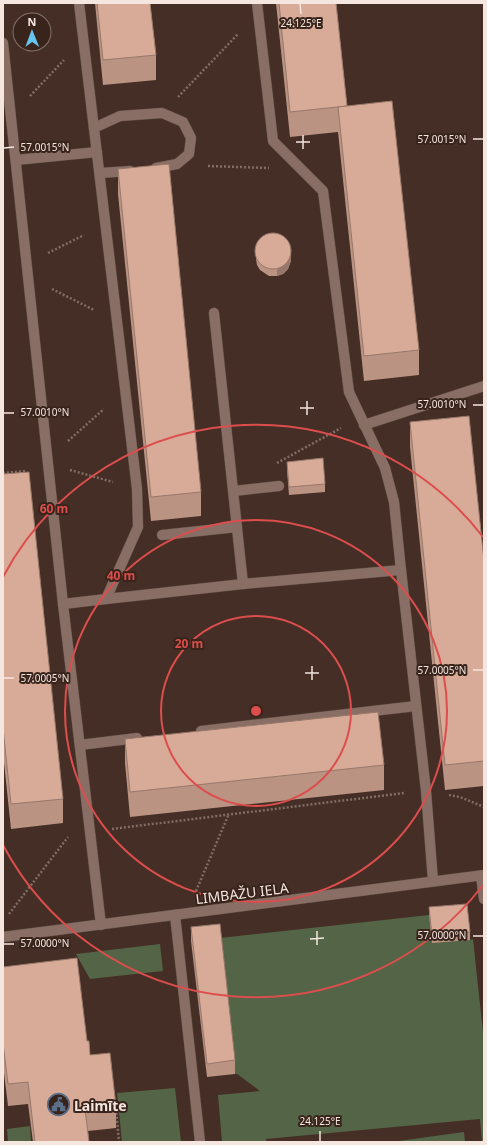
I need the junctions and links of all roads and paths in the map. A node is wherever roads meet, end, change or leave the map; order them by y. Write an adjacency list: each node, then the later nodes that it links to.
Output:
1 (80, 3): 4 (street)
2 (257, 3): 12 (street)
3 (238, 33): 6 (path)
4 (84, 38): 7 (path); 8 (street)
5 (3, 43): 7 (street)
6 (162, 113): 8 (street); 11 (street)
7 (11, 117): 10 (street)
8 (94, 128): 9 (street)
9 (97, 152): 10 (street); 13 (street)
10 (16, 160): 33 (street)
11 (177, 164): 12 (path); 13 (street)
12 (304, 170): 21 (street)
13 (100, 174): 14 (street)
14 (106, 224): 15 (path); 18 (street)
15 (45, 255)
16 (47, 287): 18 (path)
17 (214, 313): 27 (street)
18 (118, 322): 20 (street)
19 (484, 386): 21 (street)
20 (126, 390): 22 (path); 26 (street)
21 (364, 425): 23 (path); 30 (street)
22 (65, 444)
23 (273, 465)
24 (69, 469): 26 (path)
25 (279, 486): 27 (street)
26 (137, 489): 32 (street)
27 (234, 491): 28 (street)
28 (237, 527): 29 (street); 31 (street)
29 (162, 535)
30 (401, 570): 31 (street); 34 (street)
31 (243, 584): 32 (street)
32 (106, 599): 33 (street)
33 (63, 604): 37 (street)
34 (416, 706): 35 (street); 38 (street)
35 (189, 732)
36 (150, 737): 37 (street)
37 (80, 745): 40 (street)
38 (426, 791): 39 (path); 41 (path); 44 (street)
39 (484, 808)
40 (88, 811): 42 (street); 47 (path)
41 (228, 816): 42 (path); 45 (path)
42 (90, 832): 49 (street)
43 (482, 875): 44 (street, LIMBAŽU IELA); 46 (street)
44 (433, 881): 48 (street, LIMBAŽU IELA)
45 (196, 891)
46 (484, 899)
47 (8, 916)
48 (175, 916): 49 (street, LIMBAŽU IELA); 53 (street)
49 (101, 925): 50 (street, LIMBAŽU IELA)
50 (3, 937)
51 (115, 1105): 52 (path)
52 (119, 1142)
53 (200, 1142)

